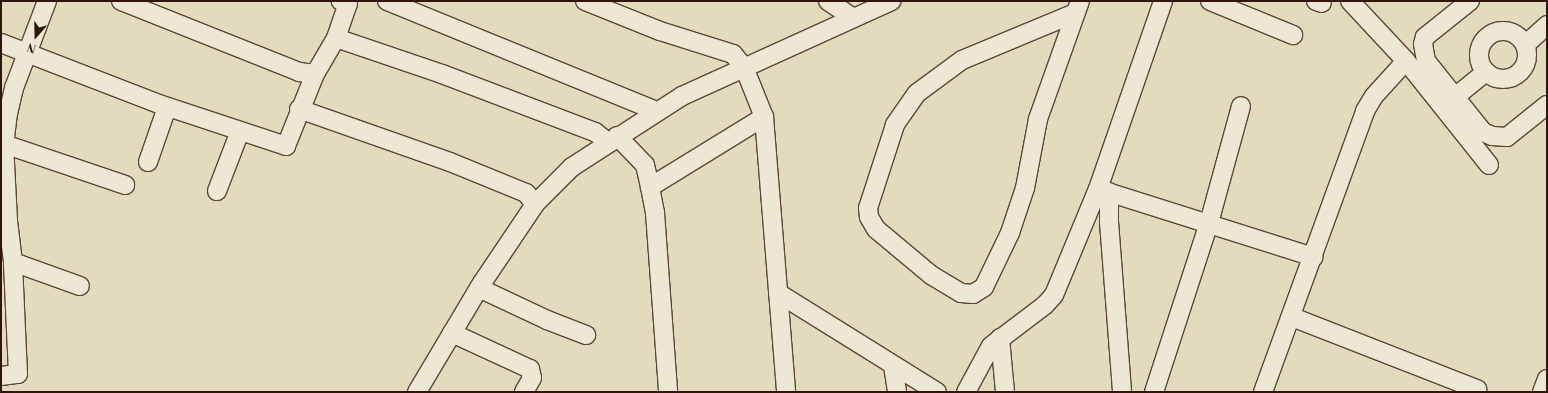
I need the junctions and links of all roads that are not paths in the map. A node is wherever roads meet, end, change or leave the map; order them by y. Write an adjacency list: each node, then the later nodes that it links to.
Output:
1 (47, 1): 19 (street)
2 (121, 1): 23 (street)
3 (386, 1): 29 (street)
4 (585, 1): 21 (street)
5 (828, 1): 13 (street)
6 (891, 1): 13 (street)
7 (1163, 1): 38 (street)
8 (1210, 1): 15 (street)
9 (1350, 1): 20 (street)
10 (1470, 1): 24 (street)
11 (347, 2): 16 (street)
12 (1077, 7): 12 (street)
13 (853, 18): 21 (street)
14 (1547, 25): 18 (street)
15 (1293, 35)
16 (336, 38): 23 (street); 32 (street)
17 (1, 43): 19 (street)
18 (1525, 45): 22 (street); 22 (street)
19 (26, 55): 26 (street); 33 (street)
20 (1406, 61): 35 (street); 42 (street)
21 (744, 67): 29 (street); 30 (street)
22 (1486, 72): 24 (street)
23 (315, 74): 28 (street)
24 (1455, 97): 25 (street)
25 (1547, 105)
26 (167, 106): 31 (street); 34 (street)
27 (1241, 106): 41 (street)
28 (299, 109): 31 (street); 40 (street)
29 (657, 111): 32 (street)
30 (764, 117): 37 (street); 46 (street)
31 (240, 131): 39 (street)
32 (613, 139): 37 (street); 40 (street)
33 (4, 144): 36 (street); 43 (street)
34 (148, 162)
35 (1489, 165)
36 (125, 185)
37 (650, 187): 57 (street)
38 (1103, 190): 41 (street); 50 (street); 63 (street)
39 (217, 191)
40 (535, 204): 45 (street)
41 (1209, 223): 42 (street); 64 (street)
42 (1314, 257): 47 (street)
43 (9, 270): 44 (street); 52 (street)
44 (80, 286)
45 (479, 288): 48 (street); 49 (street)
46 (778, 293): 51 (street); 58 (street)
47 (1292, 317): 54 (street); 65 (street)
48 (452, 333): 55 (street); 56 (street)
49 (586, 335)
50 (1000, 338): 61 (street); 62 (street)
51 (894, 366): 59 (street); 60 (street)
52 (1, 376)
53 (1547, 379): 66 (street)
54 (1477, 389)
55 (417, 392)
56 (524, 392)
57 (668, 392)
58 (786, 392)
59 (897, 392)
60 (937, 392)
61 (966, 392)
62 (1005, 392)
63 (1122, 392)
64 (1154, 392)
65 (1263, 392)
66 (1542, 392)

